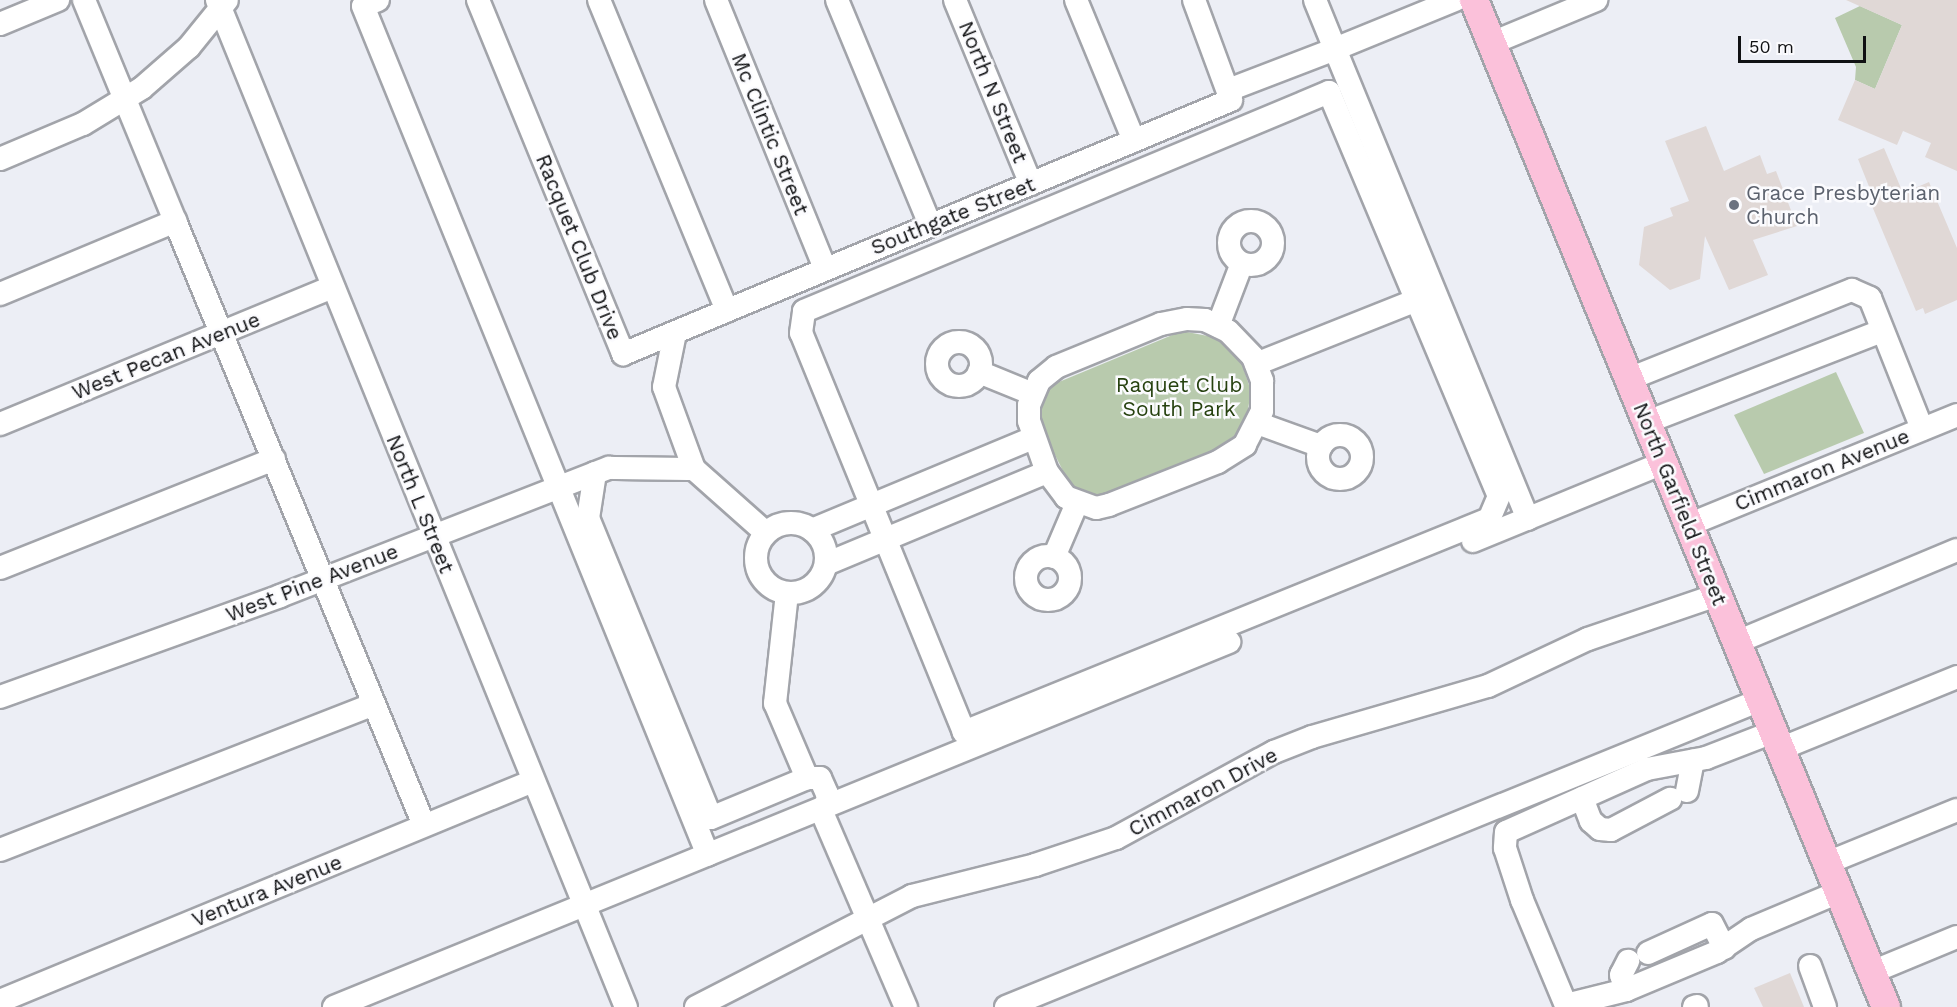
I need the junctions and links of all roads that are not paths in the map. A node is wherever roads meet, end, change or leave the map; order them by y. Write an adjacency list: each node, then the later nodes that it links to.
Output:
1 (58, 0): 16 (street)
2 (84, 0): 20 (street)
3 (378, 0): 52 (street)
4 (478, 0): 35 (street, Racquet Club Drive)
5 (599, 0): 31 (street)
6 (716, 0): 27 (street, Mc Clintic Street)
7 (837, 0): 25 (street)
8 (955, 0): 23 (street, North N Street)
9 (1077, 0): 21 (street)
10 (1194, 0): 19 (street)
11 (1315, 0): 18 (street)
12 (1455, 0): 18 (street, Southgate Street)
13 (1474, 0): 17 (main road, North Garfield Street)
14 (1596, 0): 17 (street)
15 (222, 3): 20 (street); 28 (street, North L Street)
16 (0, 24)
17 (1492, 43): 38 (main road, North Garfield Street)
18 (1335, 49): 19 (street, Southgate Street); 55 (street)
19 (1231, 95): 21 (street, Southgate Street)
20 (125, 100): 22 (street); 24 (street)
21 (1134, 141): 23 (street, Southgate Street)
22 (0, 159)
23 (1031, 184): 25 (street, Southgate Street)
24 (175, 221): 29 (street); 34 (street)
25 (930, 225): 27 (street, Southgate Street)
26 (1242, 263): 32 (street)
27 (825, 269): 31 (street, Southgate Street)
28 (332, 287): 34 (street, West Pecan Avenue); 59 (street, North L Street)
29 (0, 294)
30 (1417, 300): 36 (street); 54 (street); 60 (street)
31 (727, 311): 35 (street, Southgate Street)
32 (1218, 326): 36 (street); 39 (street)
33 (1882, 331): 38 (street); 41 (street); 44 (street)
34 (223, 332): 43 (street, West Pecan Avenue); 47 (street)
35 (675, 333): 49 (street)
36 (1256, 364): 42 (street)
37 (979, 372): 39 (street)
38 (1629, 379): 41 (main road, North Garfield Street)
39 (1034, 394): 45 (street)
40 (1957, 415): 44 (street, Cimmaron Avenue)
41 (1647, 422): 48 (main road, North Garfield Street)
42 (1257, 423): 46 (street); 53 (street)
43 (0, 424)
44 (1922, 429): 56 (street, Cimmaron Avenue)
45 (1033, 438): 50 (street); 54 (street)
46 (1321, 446)
47 (274, 459): 64 (street); 65 (street)
48 (1663, 463): 55 (street); 56 (main road, North Garfield Street)
49 (694, 469): 51 (street, West Pine Avenue); 58 (street)
50 (1047, 472): 53 (street); 60 (street)
51 (595, 473): 52 (street, West Pine Avenue); 75 (street)
52 (556, 486): 59 (street, West Pine Avenue); 82 (street)
53 (1077, 503): 62 (street)
54 (872, 505): 57 (street); 60 (street)
55 (1528, 519): 78 (street)
56 (1688, 525): 67 (main road, North Garfield Street)
57 (812, 530): 58 (street); 63 (street)
58 (766, 533): 66 (street)
59 (433, 536): 65 (street, West Pine Avenue); 76 (street, North L Street)
60 (886, 539): 63 (street)
61 (1957, 550): 68 (street)
62 (1054, 557)
63 (826, 564): 66 (street)
64 (0, 568)
65 (323, 579): 70 (street, West Pine Avenue); 72 (street)
66 (787, 593): 75 (street)
67 (1717, 595): 68 (main road, North Garfield Street); 86 (street, Cimmaron Drive)
68 (1737, 642): 71 (main road, North Garfield Street)
69 (1957, 676): 73 (street)
70 (0, 697)
71 (1760, 700): 73 (main road, North Garfield Street); 97 (street)
72 (374, 704): 80 (street); 81 (street)
73 (1777, 740): 74 (street); 83 (main road, North Garfield Street)
74 (1693, 761): 77 (street); 77 (street)
75 (807, 778): 78 (street)
76 (533, 781): 80 (street, Ventura Avenue); 85 (street, North L Street)
77 (1582, 798): 91 (street)
78 (820, 810): 82 (street); 86 (street)
79 (1957, 810): 83 (street)
80 (424, 825): 92 (street, Ventura Avenue)
81 (0, 850)
82 (708, 855): 85 (street)
83 (1827, 863): 84 (main road, North Garfield Street)
84 (1839, 892): 88 (street); 90 (main road, North Garfield Street)
85 (584, 904): 93 (street); 94 (street, North L Street)
86 (865, 917): 95 (street, Cimmaron Drive); 96 (street)
87 (1957, 937): 90 (street)
88 (1724, 948): 91 (street); 91 (street)
89 (1810, 966): 98 (street)
90 (1872, 972): 99 (main road, North Garfield Street)
91 (1626, 990)
92 (0, 1001)
93 (334, 1007)
94 (626, 1007)
95 (696, 1007)
96 (906, 1007)
97 (1006, 1007)
98 (1826, 1007)
99 (1887, 1007)

